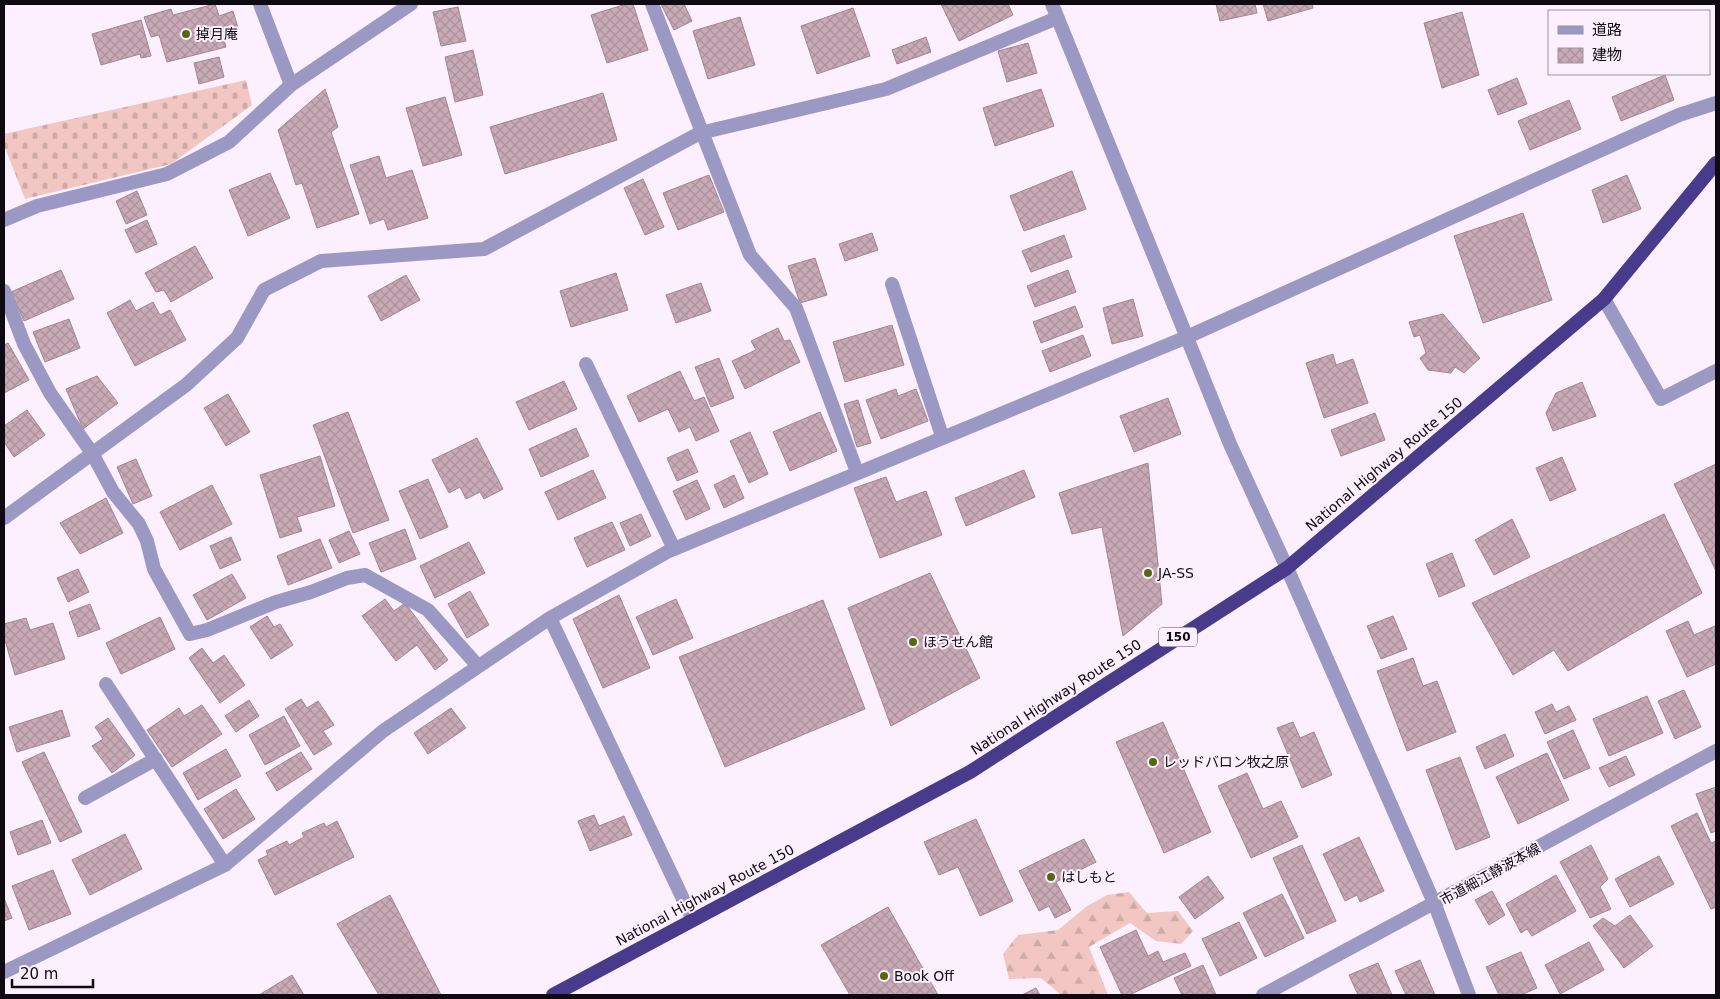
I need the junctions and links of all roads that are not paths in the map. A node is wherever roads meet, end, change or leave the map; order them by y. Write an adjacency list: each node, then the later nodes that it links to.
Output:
1 (260, 4): 6 (street)
2 (411, 4): 6 (street)
3 (652, 4): 8 (street)
4 (1052, 4): 5 (street)
5 (1058, 18): 8 (street); 14 (street)
6 (291, 85): 10 (street)
7 (1716, 104): 14 (street)
8 (700, 133): 18 (street); 19 (street)
9 (1716, 163): 13 (highway, National Highway Route 150 / 150)
10 (4, 220)
11 (892, 284): 17 (street)
12 (4, 291): 18 (street)
13 (1604, 299): 16 (street); 22 (highway, National Highway Route 150 / 150)
14 (1187, 337): 17 (street); 22 (street)
15 (586, 364): 21 (street)
16 (1716, 371)
17 (942, 436): 19 (street)
18 (92, 453): 20 (street); 24 (street)
19 (857, 472): 21 (street)
20 (4, 518)
21 (674, 549): 23 (street)
22 (1287, 568): 30 (street); 31 (highway, National Highway Route 150 / 150)
23 (550, 618): 24 (street); 31 (street)
24 (478, 666): 29 (street)
25 (106, 684): 27 (street)
26 (1716, 751): 30 (street, 市道細江静波本線)
27 (156, 759): 28 (street); 29 (street)
28 (85, 798)
29 (225, 865): 32 (street)
30 (1435, 904): 34 (street, 市道細江静波本線); 35 (street)
31 (693, 920): 33 (highway, National Highway Route 150 / 150)
32 (4, 972)
33 (553, 995)
34 (1262, 995)
35 (1469, 995)

